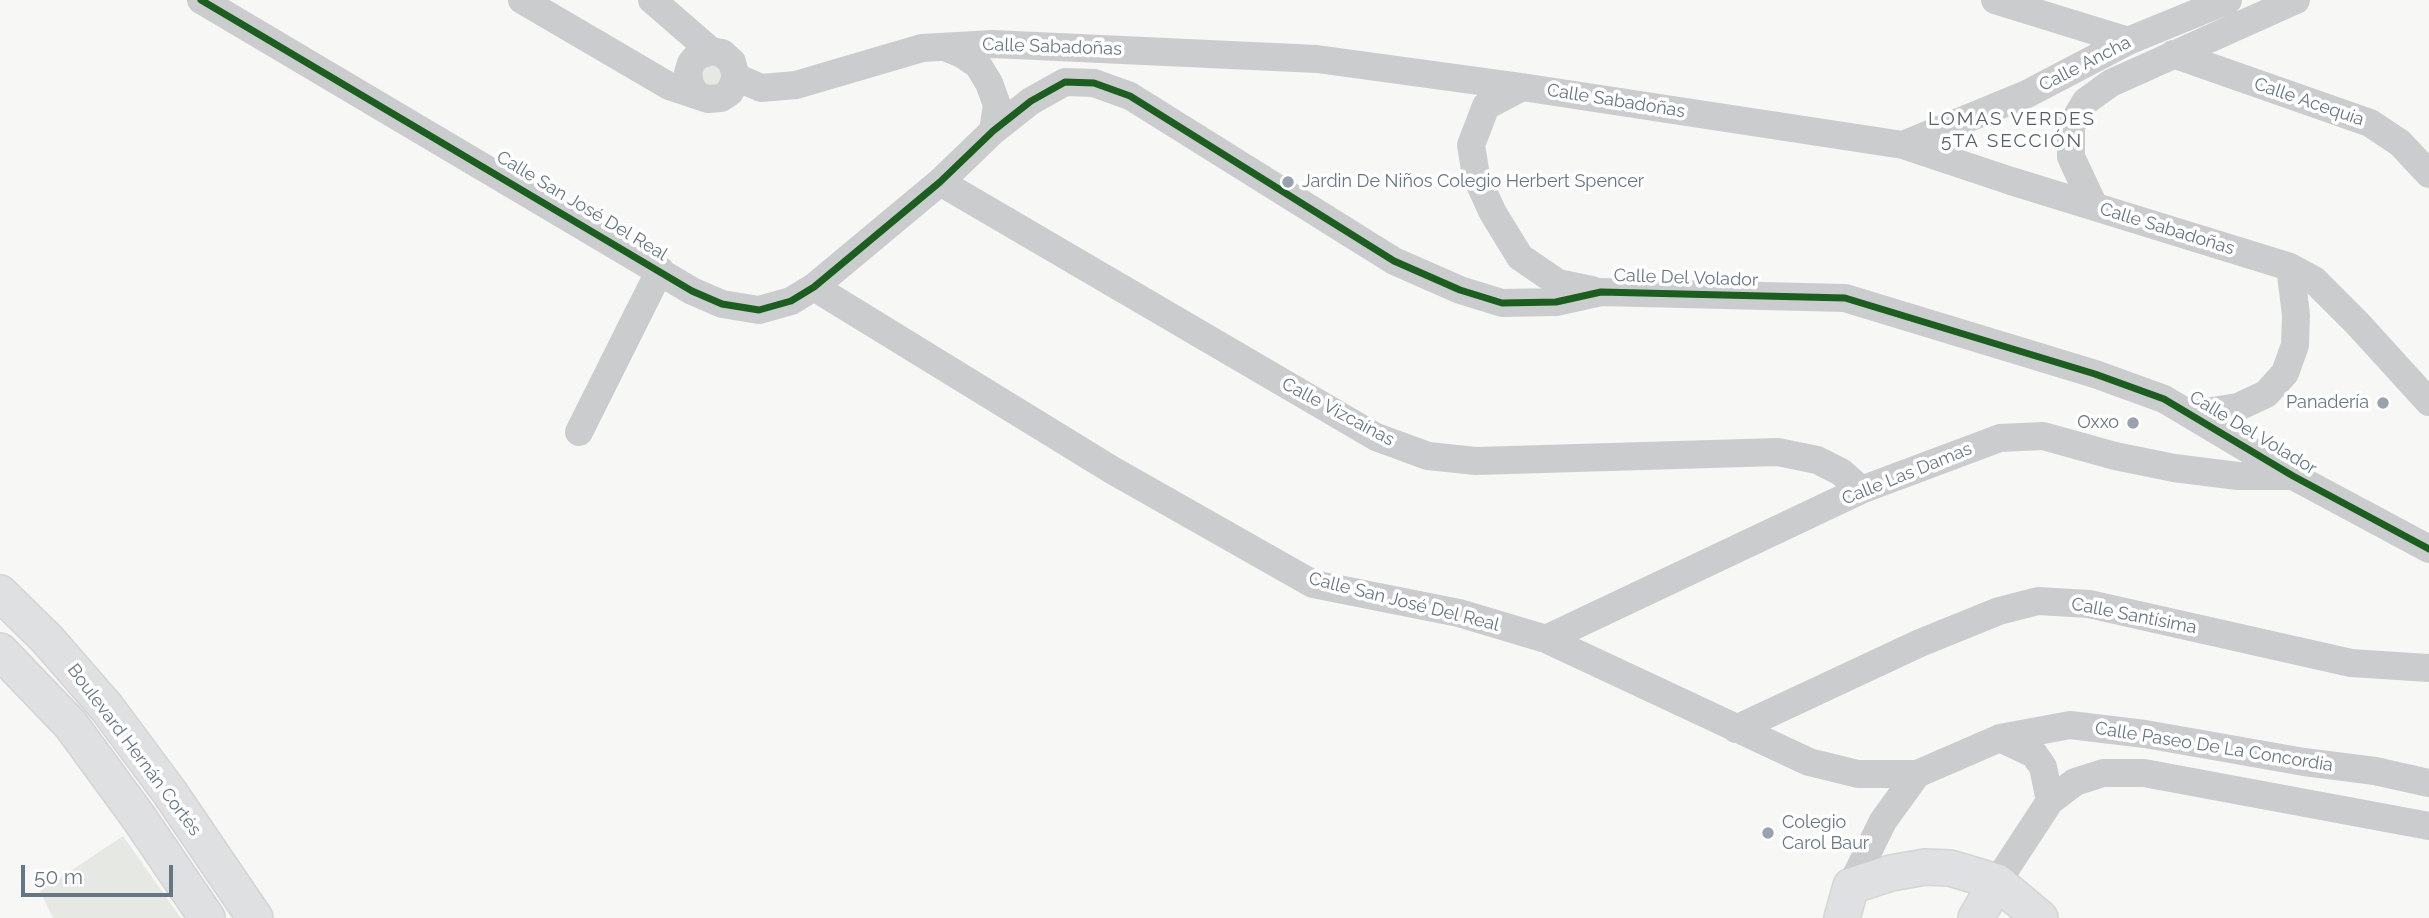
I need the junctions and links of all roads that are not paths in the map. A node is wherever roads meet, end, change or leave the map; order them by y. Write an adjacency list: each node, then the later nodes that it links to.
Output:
1 (201, 0): 20 (street, Calle San José Del Real)
2 (522, 0): 13 (street)
3 (652, 0): 9 (street)
4 (1995, 0): 7 (street)
5 (2228, 0): 7 (street, Calle Ancha)
6 (2296, 0): 10 (street, Calle Ancha)
7 (2128, 41): 15 (street, Calle Ancha)
8 (942, 46): 11 (street, Calle Sabadoñas); 12 (street, Calle Sabadoñas); 14 (street)
9 (711, 51): 11 (street); 13 (street)
10 (2173, 54): 16 (street, Calle Acequia); 18 (street, Calle Ancha)
11 (736, 77): 13 (street)
12 (1522, 87): 15 (street, Calle Sabadoñas); 22 (street)
13 (696, 94)
14 (993, 131): 17 (street, Calle Del Volador); 22 (street, Calle Del Volador)
15 (1903, 145): 18 (street, Calle Sabadoñas)
16 (2429, 174)
17 (940, 182): 21 (street, Calle San José Del Real); 27 (street, Calle Vizcaínas)
18 (2094, 206): 19 (street, Calle Sabadoñas)
19 (2290, 267): 23 (street, Calle Sabadoñas); 24 (street)
20 (660, 270): 21 (street, Calle San José Del Real); 25 (street)
21 (814, 287): 31 (street, Calle San José Del Real)
22 (1601, 292): 24 (street, Calle Del Volador)
23 (2429, 402)
24 (2192, 415): 26 (street, Calle Del Volador)
25 (579, 432)
26 (2292, 476): 27 (street, Calle Las Damas); 28 (street, Calle Del Volador)
27 (1861, 490): 31 (street, Calle Las Damas)
28 (2429, 549)
29 (0, 593): 30 (main road, Boulevard Hernán Cortés)
30 (47, 639): 32 (main road); 33 (main road, Boulevard Hernán Cortés)
31 (1546, 639): 36 (street, Calle San José Del Real)
32 (8, 659): 35 (main road, Boulevard Hernán Cortés)
33 (72, 667): 35 (main road); 47 (main road, Boulevard Hernán Cortés)
34 (2429, 668): 36 (street, Calle Santísima)
35 (43, 693): 46 (main road, Boulevard Hernán Cortés)
36 (1736, 729): 40 (street, Calle San José Del Real)
37 (2000, 737): 39 (street, Calle Paseo De La Concordia); 40 (street, Calle Paseo De La Concordia); 42 (street)
38 (2429, 766): 39 (street)
39 (2375, 771): 41 (street, Calle Paseo De La Concordia)
40 (1917, 774): 45 (street)
41 (2429, 783)
42 (2050, 801): 43 (street, Calle Paseo De La Concordia); 44 (street)
43 (2429, 826)
44 (1997, 882): 45 (main road); 48 (main road); 49 (main road)
45 (1846, 902)
46 (207, 918)
47 (256, 918)
48 (1976, 918)
49 (2040, 918)

